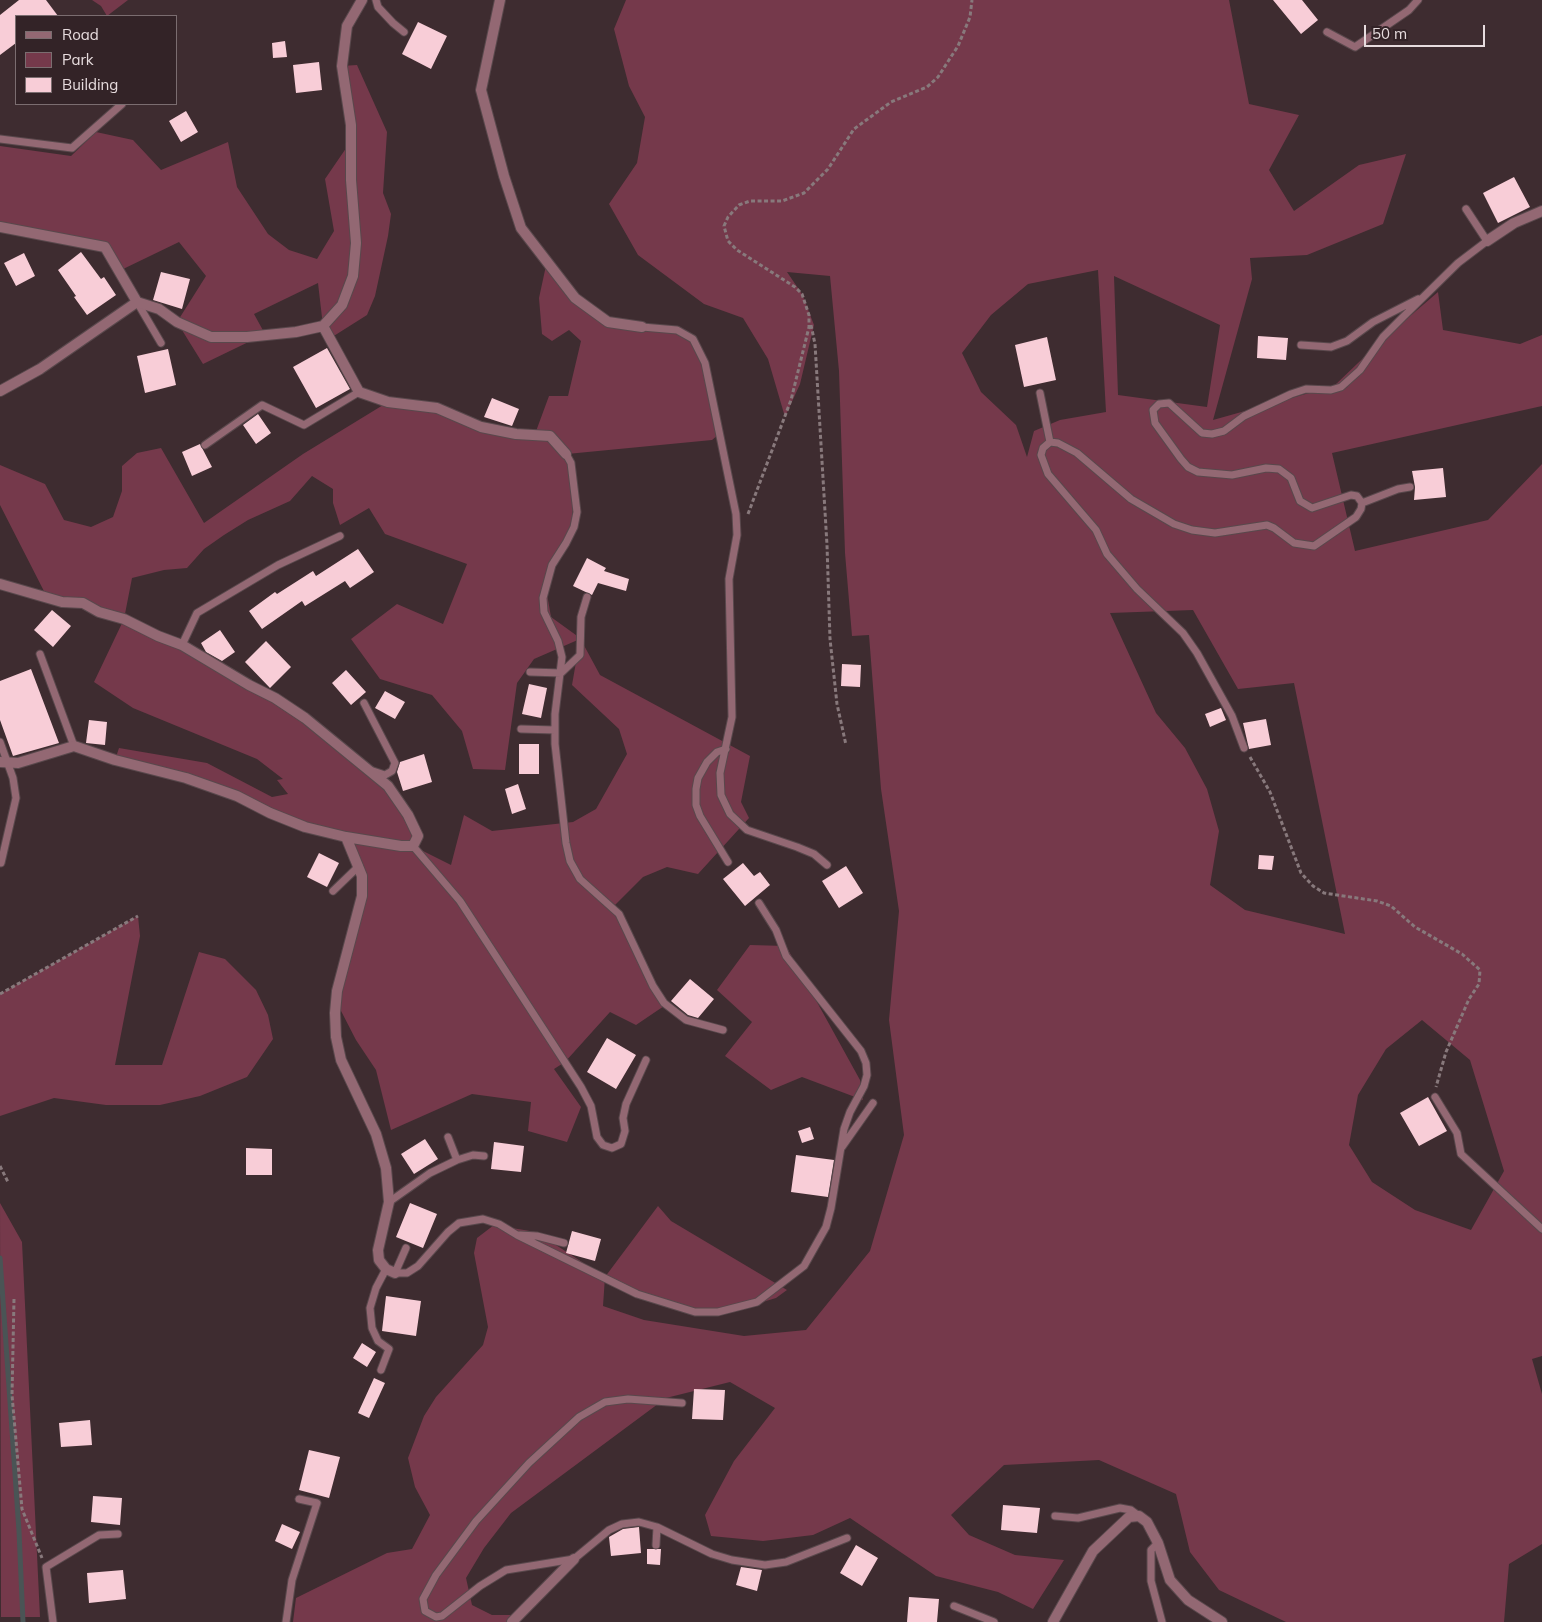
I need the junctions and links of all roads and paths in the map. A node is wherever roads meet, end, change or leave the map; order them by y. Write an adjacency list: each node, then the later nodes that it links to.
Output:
1 (362, 0): 17 (street)
2 (376, 0): 6 (lane)
3 (500, 0): 18 (street)
4 (972, 0): 16 (path)
5 (1418, 0): 7 (lane)
6 (404, 32)
7 (1328, 32)
8 (121, 105): 9 (lane)
9 (0, 139)
10 (1466, 209): 13 (lane)
11 (1542, 211): 13 (street)
12 (0, 227): 15 (street)
13 (1487, 241): 14 (lane)
14 (1425, 296): 20 (lane); 28 (lane)
15 (137, 302): 17 (street); 19 (lane); 21 (street)
16 (809, 315): 29 (path); 41 (path)
17 (323, 326): 22 (street)
18 (642, 327): 29 (lane)
19 (161, 343)
20 (1301, 345)
21 (0, 390)
22 (359, 392): 25 (lane); 26 (street)
23 (1040, 393): 24 (lane)
24 (1050, 442): 28 (lane); 43 (lane)
25 (205, 444)
26 (566, 454): 36 (lane)
27 (1410, 487): 28 (lane)
28 (1362, 503)
29 (737, 535): 44 (lane)
30 (340, 536): 33 (lane)
31 (0, 584): 33 (street)
32 (587, 597): 36 (lane)
33 (182, 645): 46 (street)
34 (40, 654): 42 (lane)
35 (530, 672): 36 (lane)
36 (561, 673): 39 (lane)
37 (364, 703): 46 (lane)
38 (522, 729): 39 (lane)
39 (555, 730): 57 (lane)
40 (0, 742): 45 (lane)
41 (846, 745)
42 (74, 746): 45 (street); 47 (street)
43 (1244, 748): 59 (path)
44 (726, 749): 49 (lane); 51 (lane)
45 (3, 761): 50 (lane)
46 (367, 767): 48 (street)
47 (346, 837): 48 (street); 52 (street)
48 (413, 846): 58 (lane)
49 (728, 862)
50 (1, 863)
51 (827, 865)
52 (359, 866): 53 (lane); 67 (street)
53 (333, 891)
54 (760, 903): 62 (lane)
55 (138, 916): 56 (path)
56 (0, 994)
57 (723, 1030)
58 (646, 1060)
59 (1435, 1096): 68 (lane)
60 (873, 1103): 62 (lane)
61 (448, 1137): 64 (lane)
62 (840, 1149): 69 (lane)
63 (484, 1156): 64 (lane)
64 (458, 1160): 67 (lane)
65 (0, 1166): 66 (path)
66 (8, 1182)
67 (389, 1202): 72 (street)
68 (1542, 1228)
69 (517, 1235): 70 (lane); 72 (lane)
70 (564, 1242)
71 (406, 1248): 72 (lane)
72 (390, 1271): 74 (lane)
73 (14, 1300): 85 (path)
74 (381, 1370)
75 (682, 1403): 84 (lane)
76 (299, 1499): 89 (lane)
77 (1055, 1516): 78 (lane)
78 (1139, 1516): 82 (street); 92 (street)
79 (657, 1527): 81 (lane); 83 (lane); 84 (lane)
80 (118, 1534): 85 (lane)
81 (847, 1538)
82 (1158, 1543): 87 (street); 93 (lane)
83 (656, 1545)
84 (574, 1559): 90 (street)
85 (46, 1568): 88 (lane)
86 (954, 1606): 91 (lane)
87 (1220, 1621)
88 (53, 1622)
89 (286, 1622)
90 (512, 1622)
91 (994, 1622)
92 (1053, 1622)
93 (1162, 1622)

